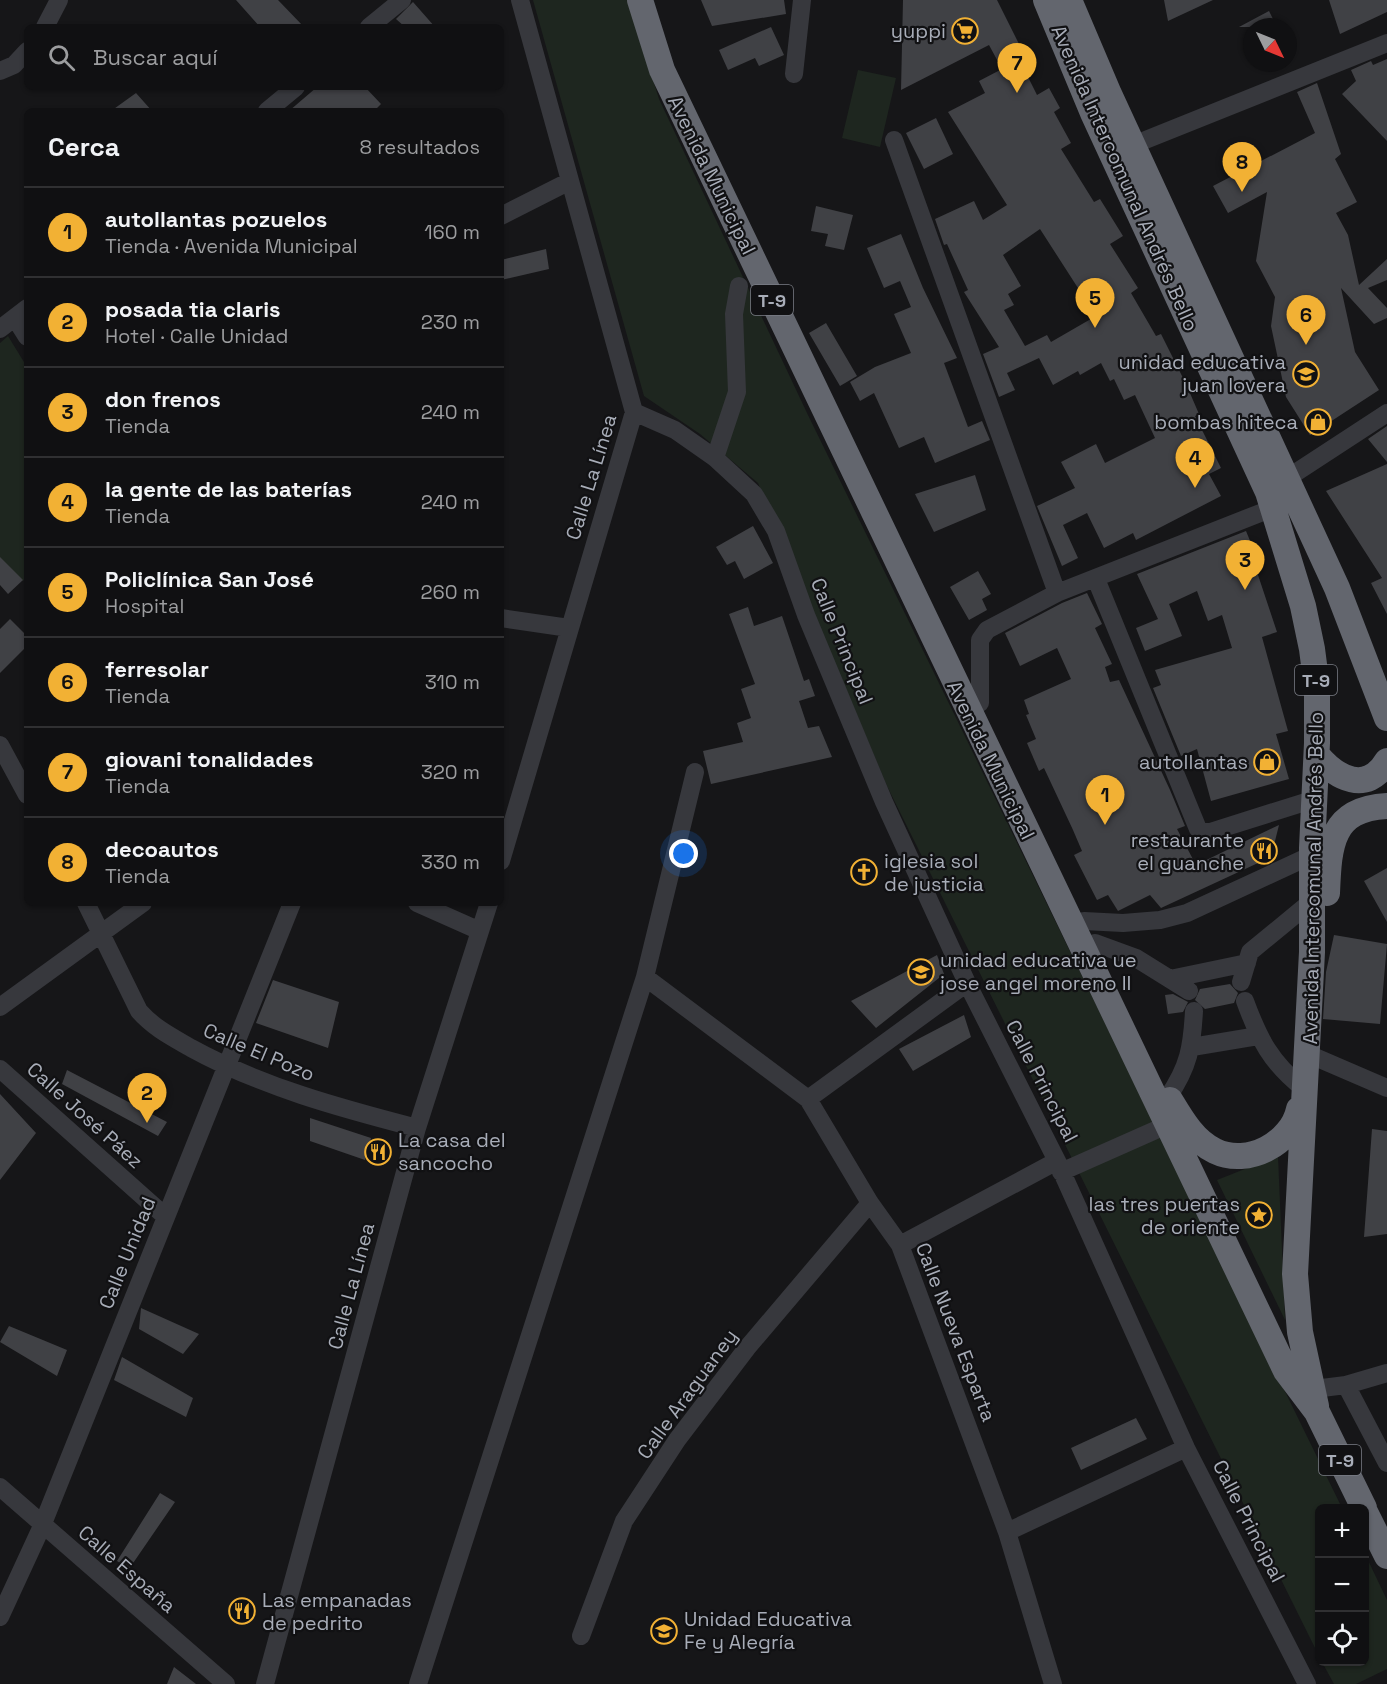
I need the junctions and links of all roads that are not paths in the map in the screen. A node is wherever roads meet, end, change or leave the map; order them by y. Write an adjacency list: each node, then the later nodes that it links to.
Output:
1 (59, 0): 9 (street)
2 (402, 0): 10 (street)
3 (520, 0): 20 (street, Calle La Línea)
4 (640, 0): 17 (highway, Avenida Municipal / T-9)
5 (655, 0): 17 (highway, Avenida Municipal / T-9)
6 (802, 0): 14 (street)
7 (1046, 0): 30 (highway, Avenida Intercomunal Andrés Bello / T-9)
8 (1069, 0): 19 (highway, Avenida Intercomunal Andrés Bello / T-9)
9 (47, 24)
10 (373, 24)
11 (1387, 43): 19 (street)
12 (24, 54): 13 (street)
13 (0, 71)
14 (794, 74)
15 (292, 90): 16 (street)
16 (271, 108)
17 (701, 140): 27 (highway, Avenida Municipal / T-9)
18 (894, 140): 32 (street)
19 (1133, 145): 29 (highway, Avenida Intercomunal Andrés Bello / T-9)
20 (570, 181): 21 (street); 25 (street, Calle La Línea)
21 (504, 214)
22 (739, 286): 28 (street)
23 (21, 313): 24 (street)
24 (0, 329)
25 (634, 412): 28 (street, Calle Principal); 34 (street, Calle La Línea)
26 (1387, 413): 29 (street)
27 (851, 455): 35 (highway, Avenida Municipal / T-9); 74 (highway, Avenida Municipal / T-9)
28 (715, 458): 60 (street, Calle Principal)
29 (1286, 478): 36 (highway, Avenida Intercomunal Andrés Bello / T-9)
30 (1273, 508): 31 (street); 38 (highway, Avenida Intercomunal Andrés Bello / T-9)
31 (1096, 579): 32 (street); 42 (street)
32 (1057, 593): 35 (street)
33 (504, 618): 34 (street)
34 (569, 628): 44 (street, Calle La Línea)
35 (980, 704): 54 (highway, Avenida Municipal / T-9)
36 (1387, 718)
37 (0, 745): 41 (street)
38 (1317, 755): 39 (highway); 42 (highway, Avenida Intercomunal Andrés Bello / T-9)
39 (1387, 761)
40 (695, 772): 57 (street)
41 (24, 789)
42 (1315, 799): 45 (highway, Avenida Intercomunal Andrés Bello / T-9)
43 (1387, 806): 55 (highway, T-9)
44 (504, 851)
45 (1312, 855): 46 (highway, Avenida Intercomunal Andrés Bello / T-9); 54 (street)
46 (1312, 901): 55 (highway, Avenida Intercomunal Andrés Bello / T-9); 56 (street)
47 (88, 906): 53 (street, Calle El Pozo)
48 (139, 906): 53 (street)
49 (290, 906): 68 (street, Calle Unidad)
50 (424, 906): 52 (street)
51 (488, 906): 52 (street, Calle La Línea)
52 (480, 931): 75 (street, Calle La Línea)
53 (101, 932): 63 (street); 68 (street, Calle El Pozo)
54 (1090, 932): 58 (street); 72 (highway, Avenida Municipal / T-9)
55 (1312, 952): 67 (highway, Avenida Intercomunal Andrés Bello / T-9)
56 (1246, 963): 58 (street); 59 (street)
57 (645, 977): 73 (street, Calle Nueva Esparta); 95 (street)
58 (1170, 979): 61 (street)
59 (1241, 982)
60 (967, 983): 73 (street); 76 (street, Calle Principal)
61 (1189, 991)
62 (1245, 1001): 65 (street)
63 (0, 1007)
64 (1194, 1011): 66 (street)
65 (1258, 1036): 66 (street); 70 (street)
66 (1192, 1047): 72 (street)
67 (1308, 1054): 70 (highway, Avenida Intercomunal Andrés Bello / T-9); 71 (street)
68 (225, 1067): 75 (street, Calle El Pozo); 78 (street, Calle Unidad)
69 (0, 1069): 78 (street, Calle José Páez)
70 (1303, 1088): 72 (highway, Avenida Municipal / T-9); 82 (highway, Avenida Intercomunal Andrés Bello / T-9)
71 (1387, 1088)
72 (1168, 1097)
73 (808, 1099): 77 (street, Calle Nueva Esparta)
74 (1167, 1125): 76 (street); 82 (highway, Avenida Municipal / T-9)
75 (417, 1128): 94 (street, Calle La Línea)
76 (1059, 1166): 79 (street); 83 (street, Calle Principal)
77 (870, 1203): 79 (street, Calle Nueva Esparta); 92 (street, Calle Araguaney)
78 (166, 1217): 88 (street, Calle Unidad)
79 (900, 1245): 89 (street, Calle Nueva Esparta)
80 (1387, 1373): 81 (street)
81 (1346, 1385): 82 (street); 84 (street)
82 (1315, 1400): 86 (highway, Avenida Municipal / T-9)
83 (1186, 1448): 89 (street); 97 (street, Calle Principal)
84 (1387, 1462)
85 (0, 1487): 88 (street, Calle España)
86 (1362, 1504)
87 (1369, 1519): 90 (highway, Avenida Municipal / T-9)
88 (42, 1526): 91 (street, Calle Unidad); 93 (street, Calle España)
89 (1006, 1532): 96 (street, Calle Nueva Esparta)
90 (1387, 1556)
91 (0, 1617)
92 (581, 1636)
93 (226, 1684)
94 (266, 1684)
95 (418, 1684)
96 (1053, 1684)
97 (1307, 1684)

